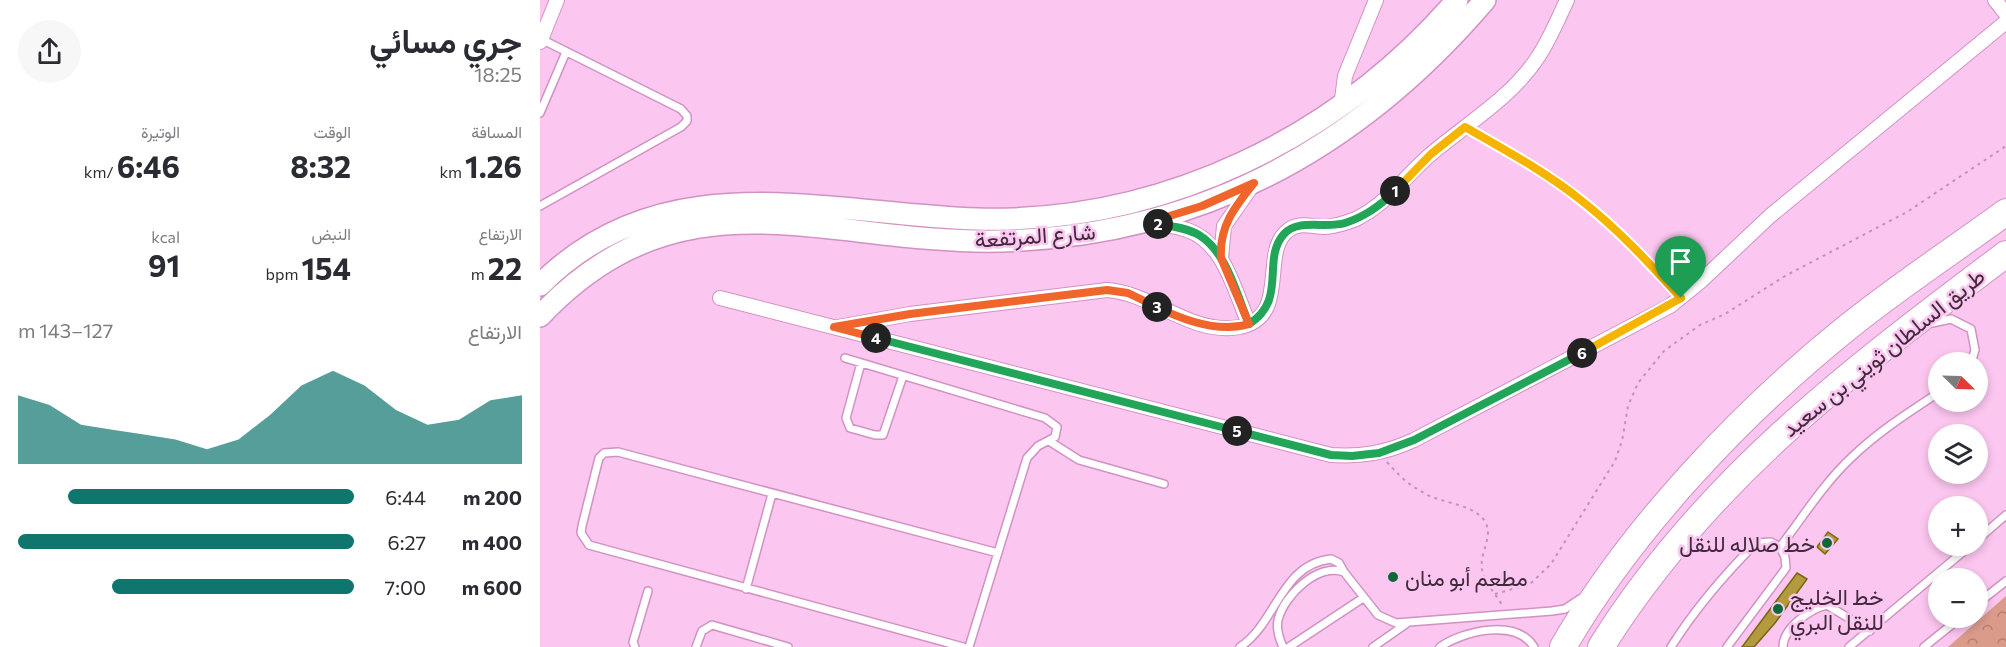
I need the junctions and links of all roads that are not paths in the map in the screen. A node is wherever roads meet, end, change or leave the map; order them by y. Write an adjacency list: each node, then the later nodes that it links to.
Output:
1 (557, 0): 9 (street)
2 (1376, 0): 11 (street)
3 (1457, 0): 11 (main road, شارع المرتفعة)
4 (1485, 0): 13 (main road, شارع المرتفعة)
5 (1567, 0): 22 (street)
6 (1995, 0): 7 (street)
7 (2006, 14)
8 (2006, 22): 23 (street)
9 (541, 40): 10 (lane)
10 (566, 52): 12 (lane); 14 (lane)
11 (1341, 107): 19 (main road, شارع المرتفعة)
12 (540, 113)
13 (1254, 183): 16 (main road, شارع المرتفعة); 18 (street)
14 (540, 206)
15 (2006, 212): 31 (highway, طريق السلطان ثويني بن سعيد)
16 (1150, 222): 18 (street); 21 (main road, شارع المرتفعة)
17 (2006, 254): 24 (highway, طريق السلطان ثويني بن سعيد)
18 (1221, 258): 22 (street)
19 (540, 285)
20 (720, 298): 23 (street)
21 (540, 316)
22 (1249, 324): 23 (street)
23 (834, 327)
24 (1882, 347): 25 (lane); 60 (highway, طريق السلطان ثويني بن سعيد)
25 (1974, 352)
26 (845, 358): 27 (lane)
27 (861, 363): 28 (lane); 28 (lane)
28 (903, 376): 30 (lane)
29 (1928, 400): 36 (lane)
30 (1049, 441): 32 (lane); 37 (lane)
31 (1689, 477): 45 (lane); 59 (highway, طريق السلطان ثويني بن سعيد)
32 (1164, 484)
33 (771, 494): 37 (lane); 41 (lane); 41 (lane)
34 (2006, 515): 35 (lane)
35 (1988, 531)
36 (1780, 548): 61 (lane); 62 (lane)
37 (998, 553): 52 (lane)
38 (1958, 556): 47 (lane)
39 (1344, 572): 44 (lane); 53 (lane); 54 (lane)
40 (2006, 581): 43 (lane)
41 (746, 589): 51 (lane)
42 (648, 591): 48 (lane)
43 (1988, 595)
44 (1363, 598): 45 (lane); 55 (lane)
45 (1406, 624): 56 (lane)
46 (1948, 628): 65 (lane)
47 (1870, 631): 63 (lane); 64 (lane)
48 (635, 647)
49 (696, 647): 50 (lane)
50 (788, 647)
51 (963, 647)
52 (969, 647)
53 (1240, 647)
54 (1283, 647)
55 (1289, 647)
56 (1373, 647)
57 (1440, 647): 58 (lane)
58 (1534, 647)
59 (1563, 647)
60 (1601, 647)
61 (1671, 647)
62 (1727, 647)
63 (1783, 647)
64 (1849, 647)
65 (1924, 647)

